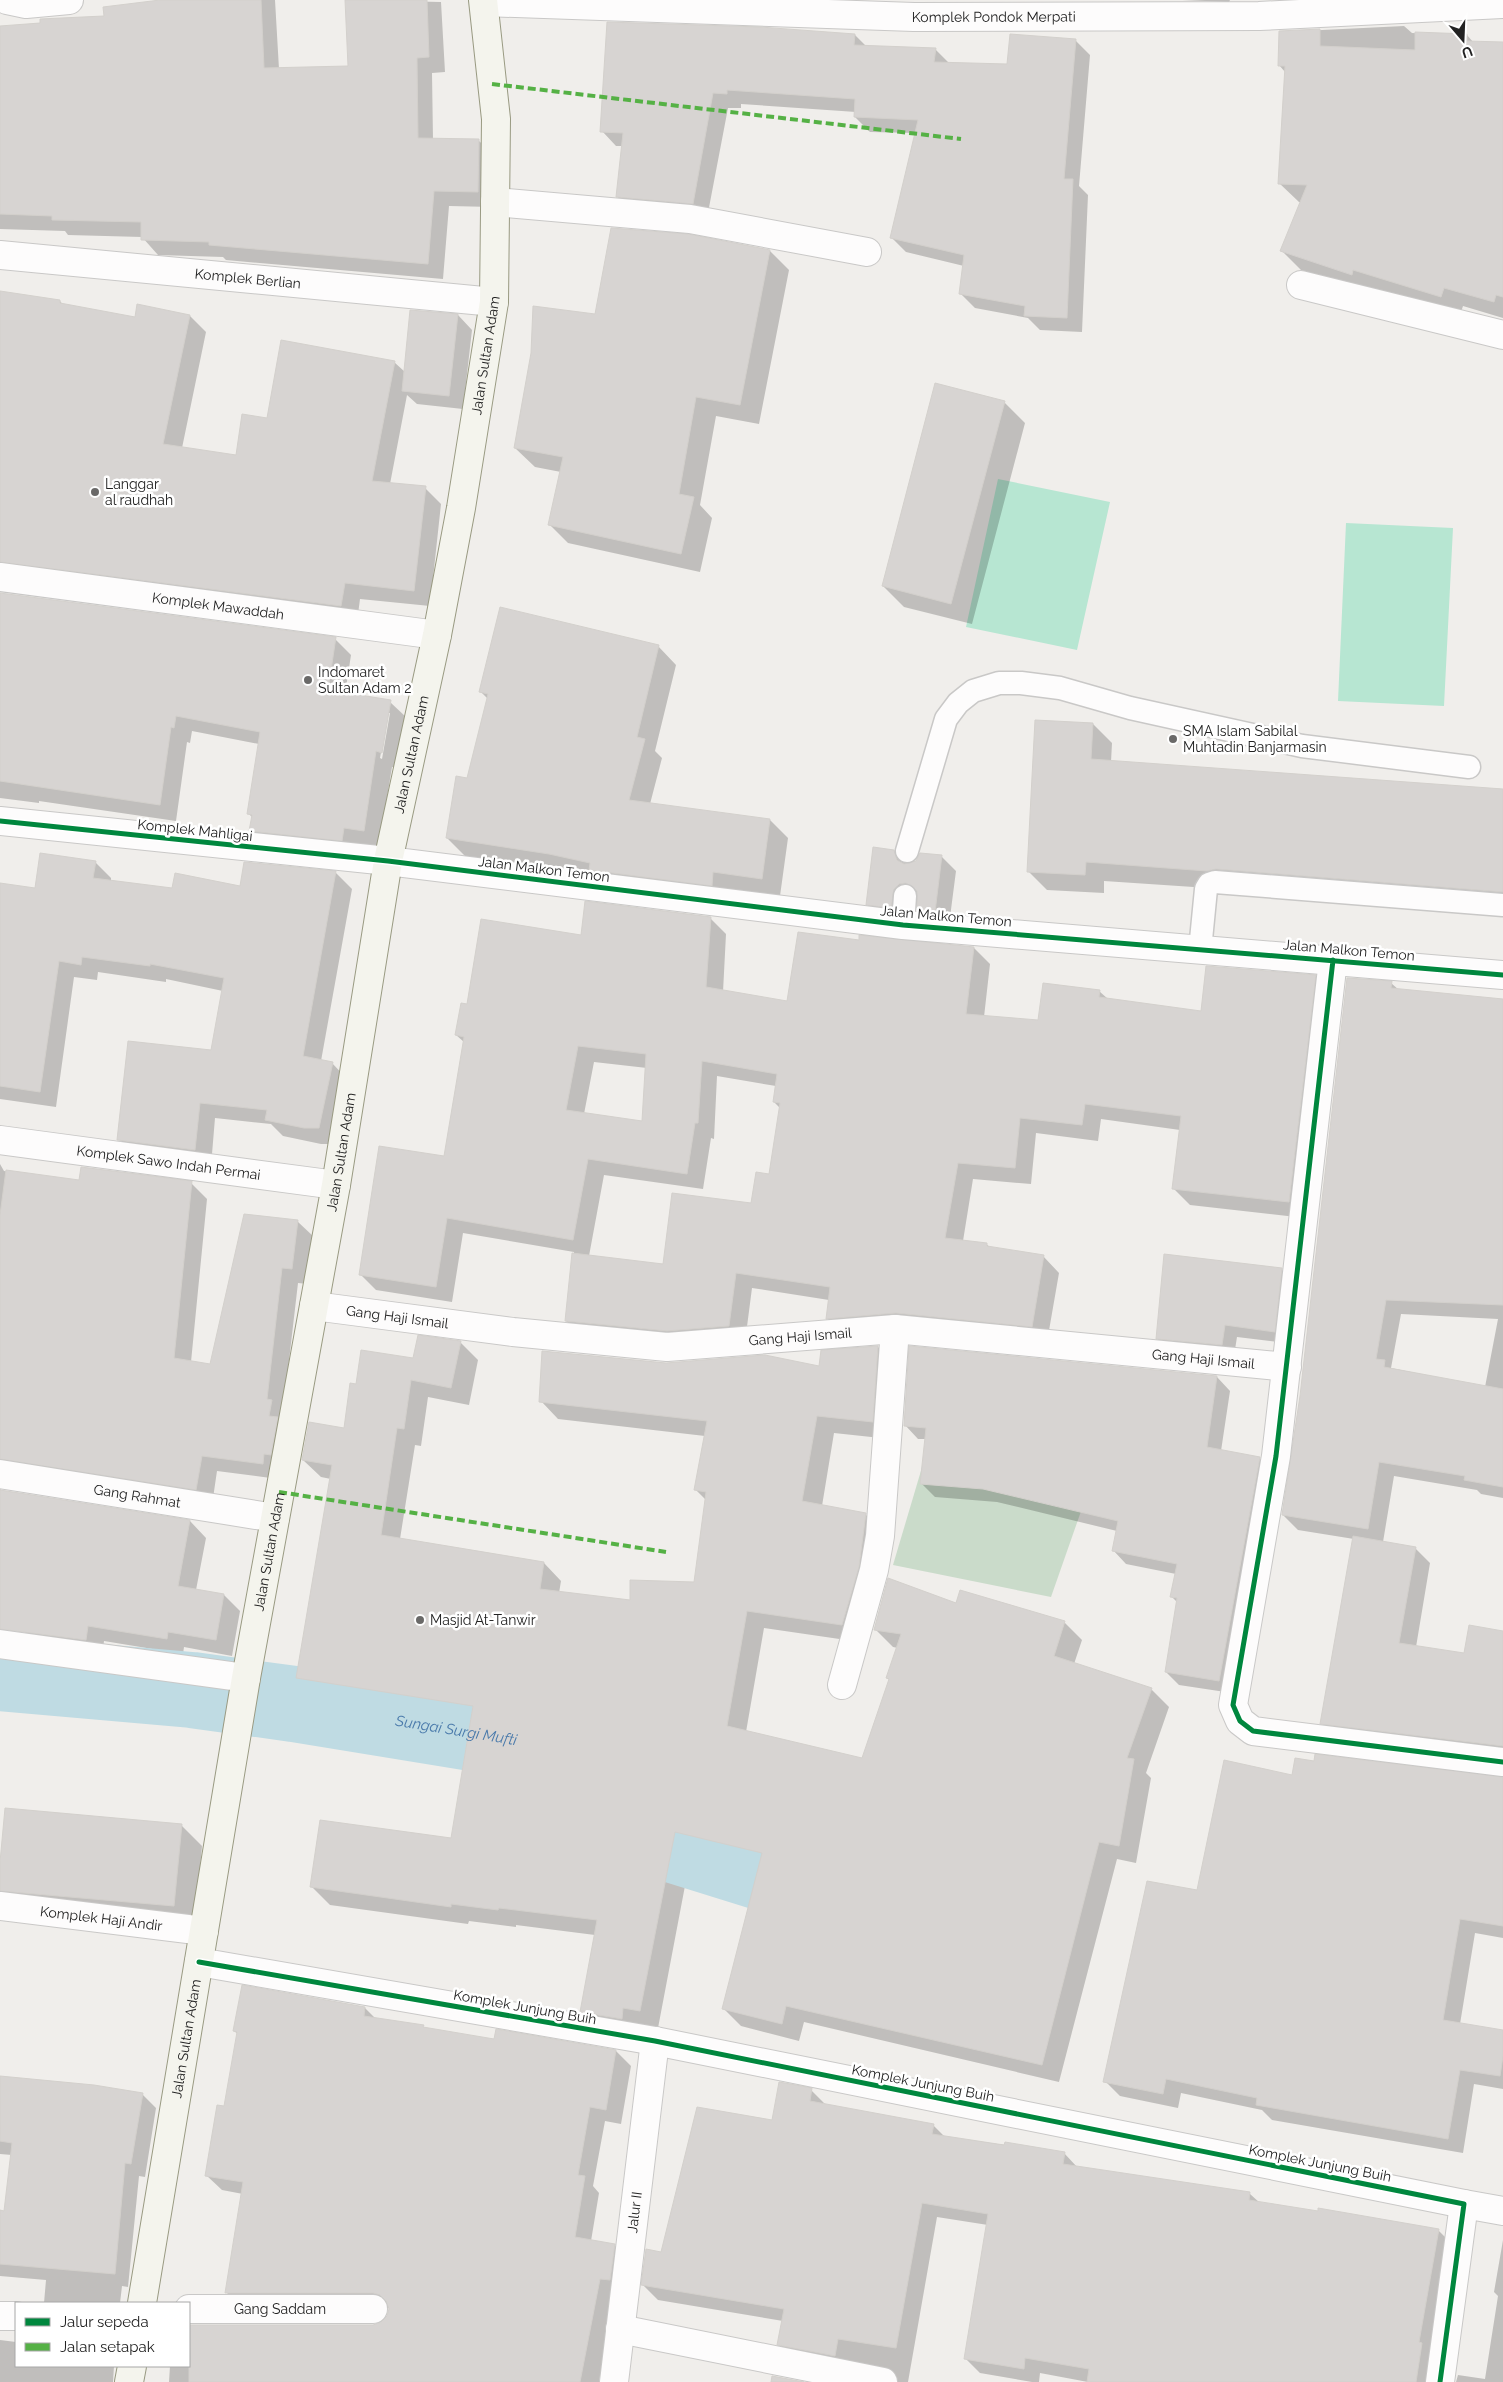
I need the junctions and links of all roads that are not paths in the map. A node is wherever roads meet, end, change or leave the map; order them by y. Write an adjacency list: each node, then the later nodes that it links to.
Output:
1 (7, 0): 2 (street)
2 (69, 0)
3 (483, 1): 5 (street, Komplek Pondok Merpati); 6 (main road, Jalan Sultan Adam)
4 (1503, 4): 5 (street, Komplek Pondok Merpati)
5 (1258, 8)
6 (495, 202): 7 (street); 10 (main road, Jalan Sultan Adam)
7 (867, 252)
8 (0, 255): 10 (street, Komplek Berlian)
9 (1301, 285): 11 (street)
10 (494, 302): 13 (main road, Jalan Sultan Adam)
11 (1503, 335)
12 (0, 576): 13 (street, Komplek Mawaddah)
13 (437, 635): 17 (main road, Jalan Sultan Adam)
14 (1469, 767): 16 (lane)
15 (0, 821): 17 (street, Komplek Mahligai)
16 (907, 851)
17 (388, 861): 20 (street, Jalan Malkon Temon); 25 (main road, Jalan Sultan Adam)
18 (905, 896): 20 (lane)
19 (1503, 904): 21 (lane)
20 (903, 925): 21 (street, Jalan Malkon Temon)
21 (1200, 950): 22 (street, Jalan Malkon Temon)
22 (1333, 960): 23 (street, Jalan Malkon Temon); 28 (street)
23 (1503, 975)
24 (0, 1140): 25 (street, Komplek Sawo Indah Permai)
25 (336, 1185): 26 (main road, Jalan Sultan Adam)
26 (314, 1306): 27 (street, Gang Haji Ismail); 30 (main road, Jalan Sultan Adam)
27 (895, 1329): 28 (street, Gang Haji Ismail); 33 (street)
28 (1287, 1367): 34 (street)
29 (0, 1474): 30 (street, Gang Rahmat)
30 (275, 1518): 32 (main road, Jalan Sultan Adam)
31 (0, 1644): 32 (street)
32 (246, 1682): 36 (main road, Jalan Sultan Adam)
33 (842, 1685)
34 (1503, 1762)
35 (0, 1906): 36 (street, Komplek Haji Andir)
36 (204, 1931): 37 (main road, Jalan Sultan Adam)
37 (199, 1962): 38 (street, Komplek Junjung Buih); 41 (main road, Jalan Sultan Adam)
38 (655, 2041): 39 (street, Komplek Junjung Buih); 46 (street, Jalur II)
39 (1464, 2204): 40 (street, Komplek Junjung Buih); 51 (street)
40 (1503, 2211)
41 (142, 2302)
42 (190, 2309): 43 (street, Gang Saddam)
43 (373, 2309)
44 (0, 2316): 45 (street)
45 (15, 2316)
46 (620, 2329): 49 (street, Jalur II); 50 (street)
47 (132, 2367): 48 (main road)
48 (129, 2382)
49 (614, 2382)
50 (883, 2382)
51 (1440, 2382)

